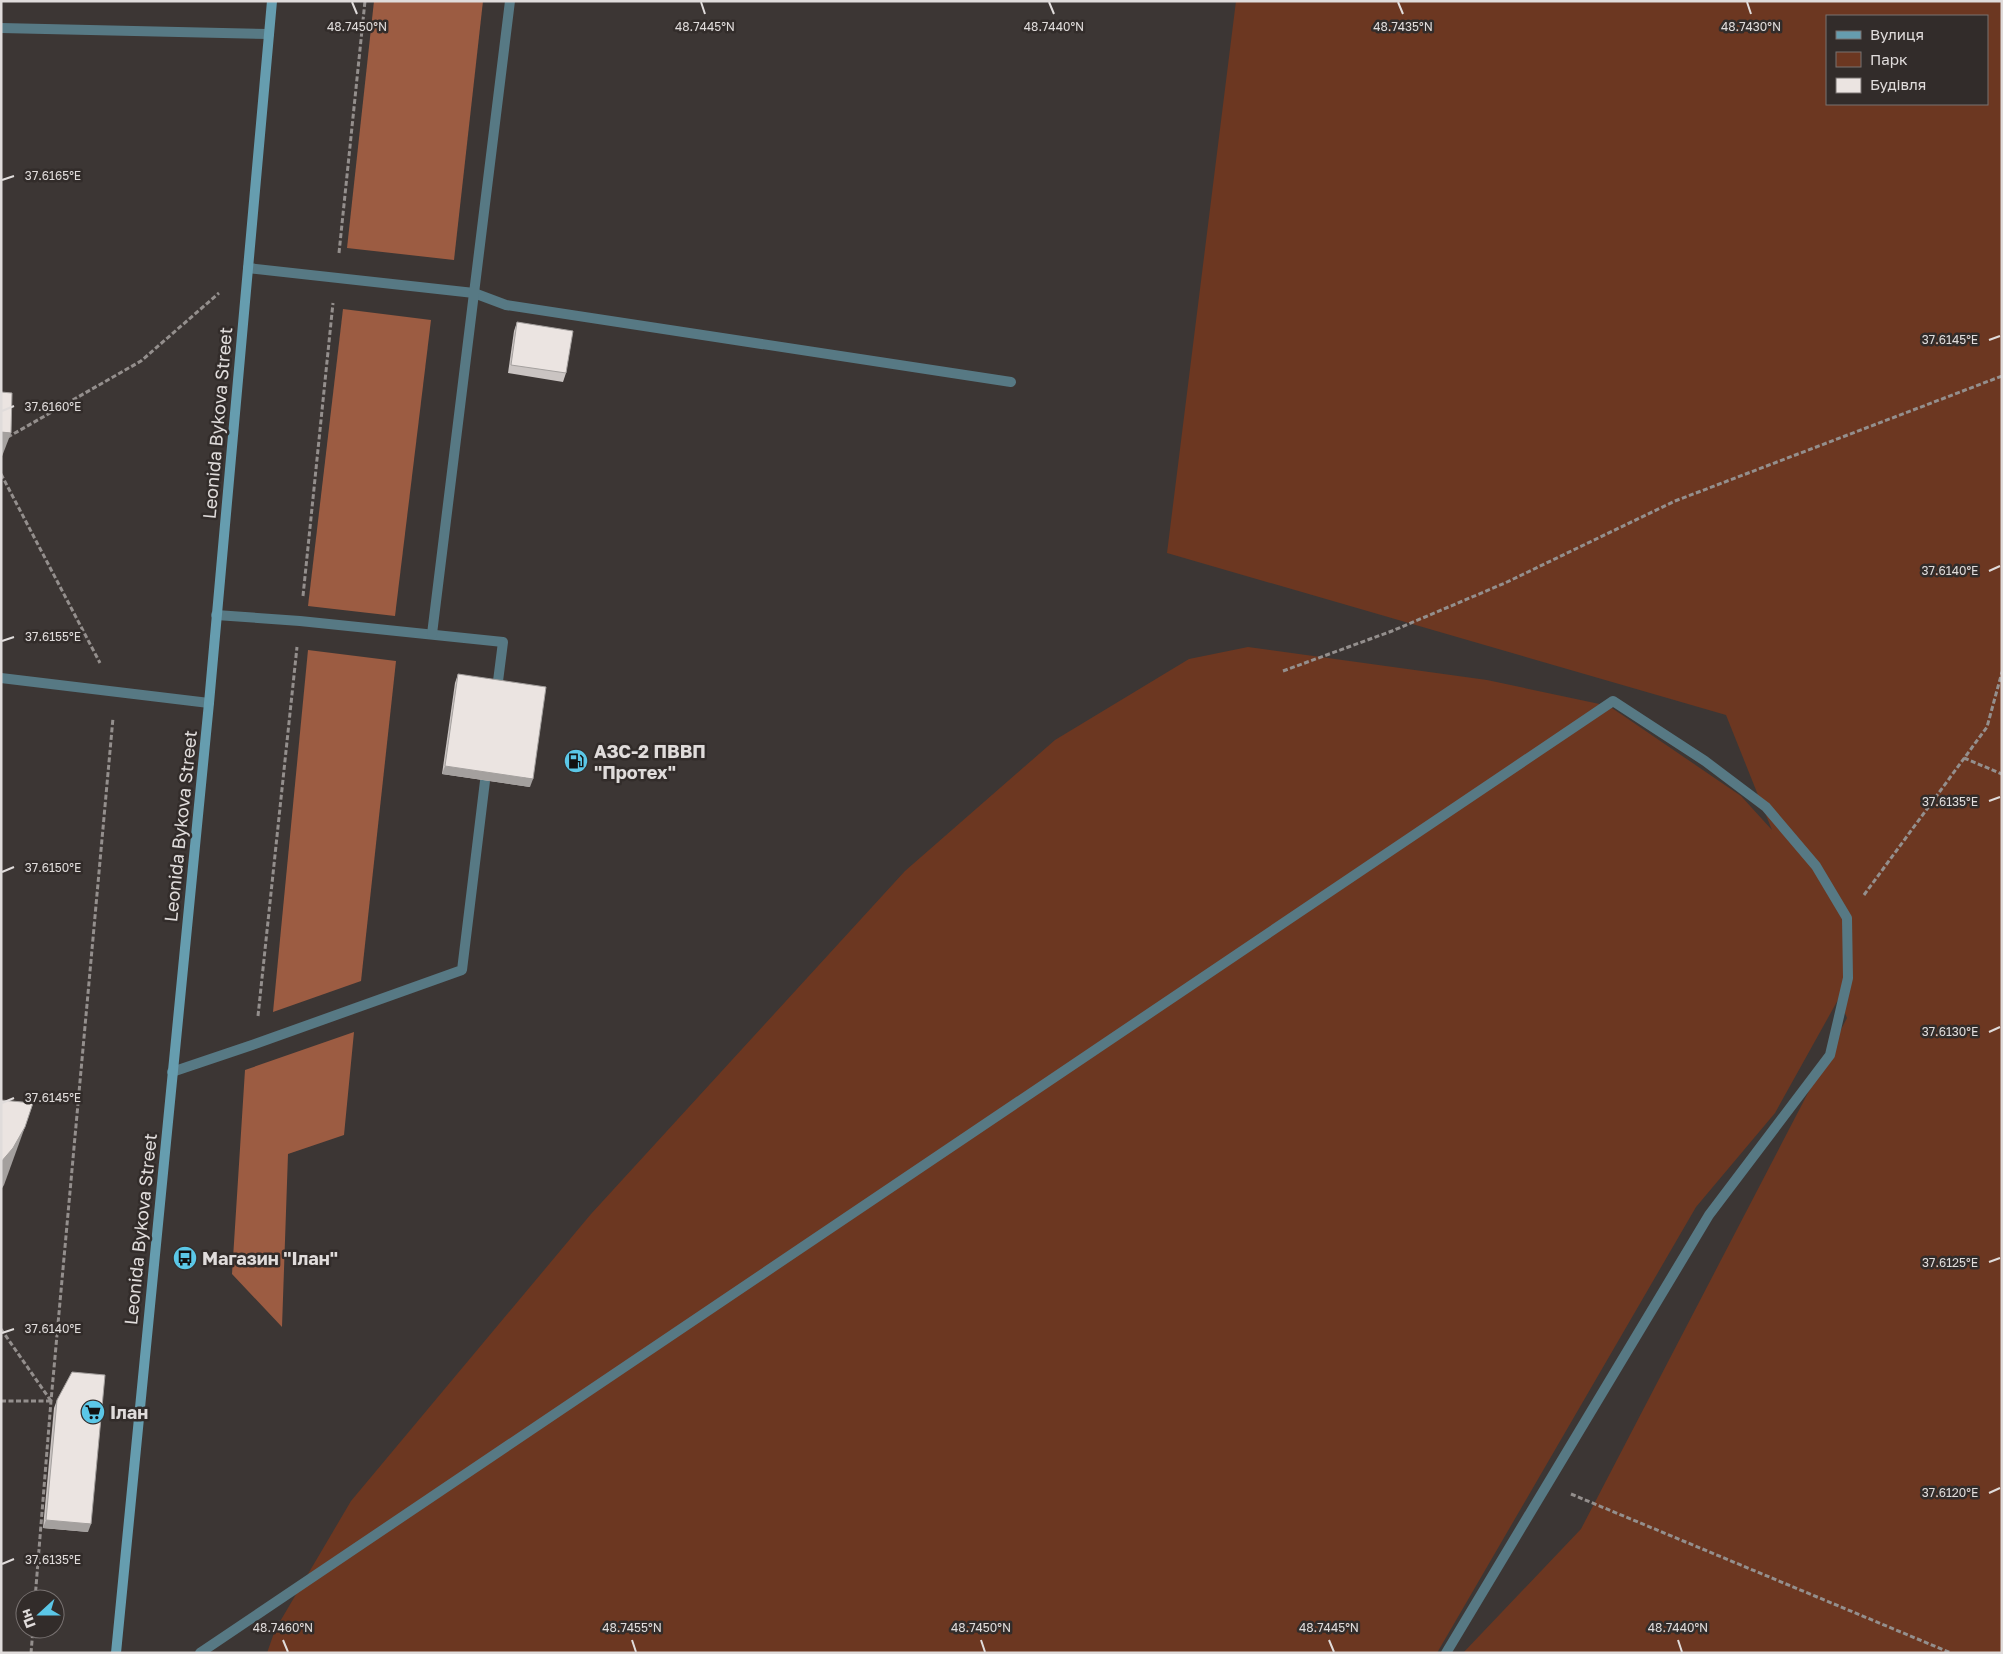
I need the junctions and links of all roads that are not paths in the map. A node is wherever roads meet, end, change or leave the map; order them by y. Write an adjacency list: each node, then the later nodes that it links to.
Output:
1 (272, 1): 4 (street, Leonida Bykova Street)
2 (510, 1): 6 (lane)
3 (1, 28): 4 (lane)
4 (269, 34): 5 (street, Leonida Bykova Street)
5 (248, 268): 6 (lane); 8 (street, Leonida Bykova Street)
6 (474, 292): 7 (lane); 9 (lane)
7 (1011, 382)
8 (216, 616): 9 (lane); 12 (street, Leonida Bykova Street)
9 (432, 634): 11 (lane)
10 (1, 678): 12 (lane)
11 (497, 689)
12 (209, 703): 14 (street, Leonida Bykova Street)
13 (485, 781): 14 (lane)
14 (172, 1072): 15 (street, Leonida Bykova Street)
15 (116, 1653)
16 (200, 1653): 17 (lane)
17 (1446, 1653)

